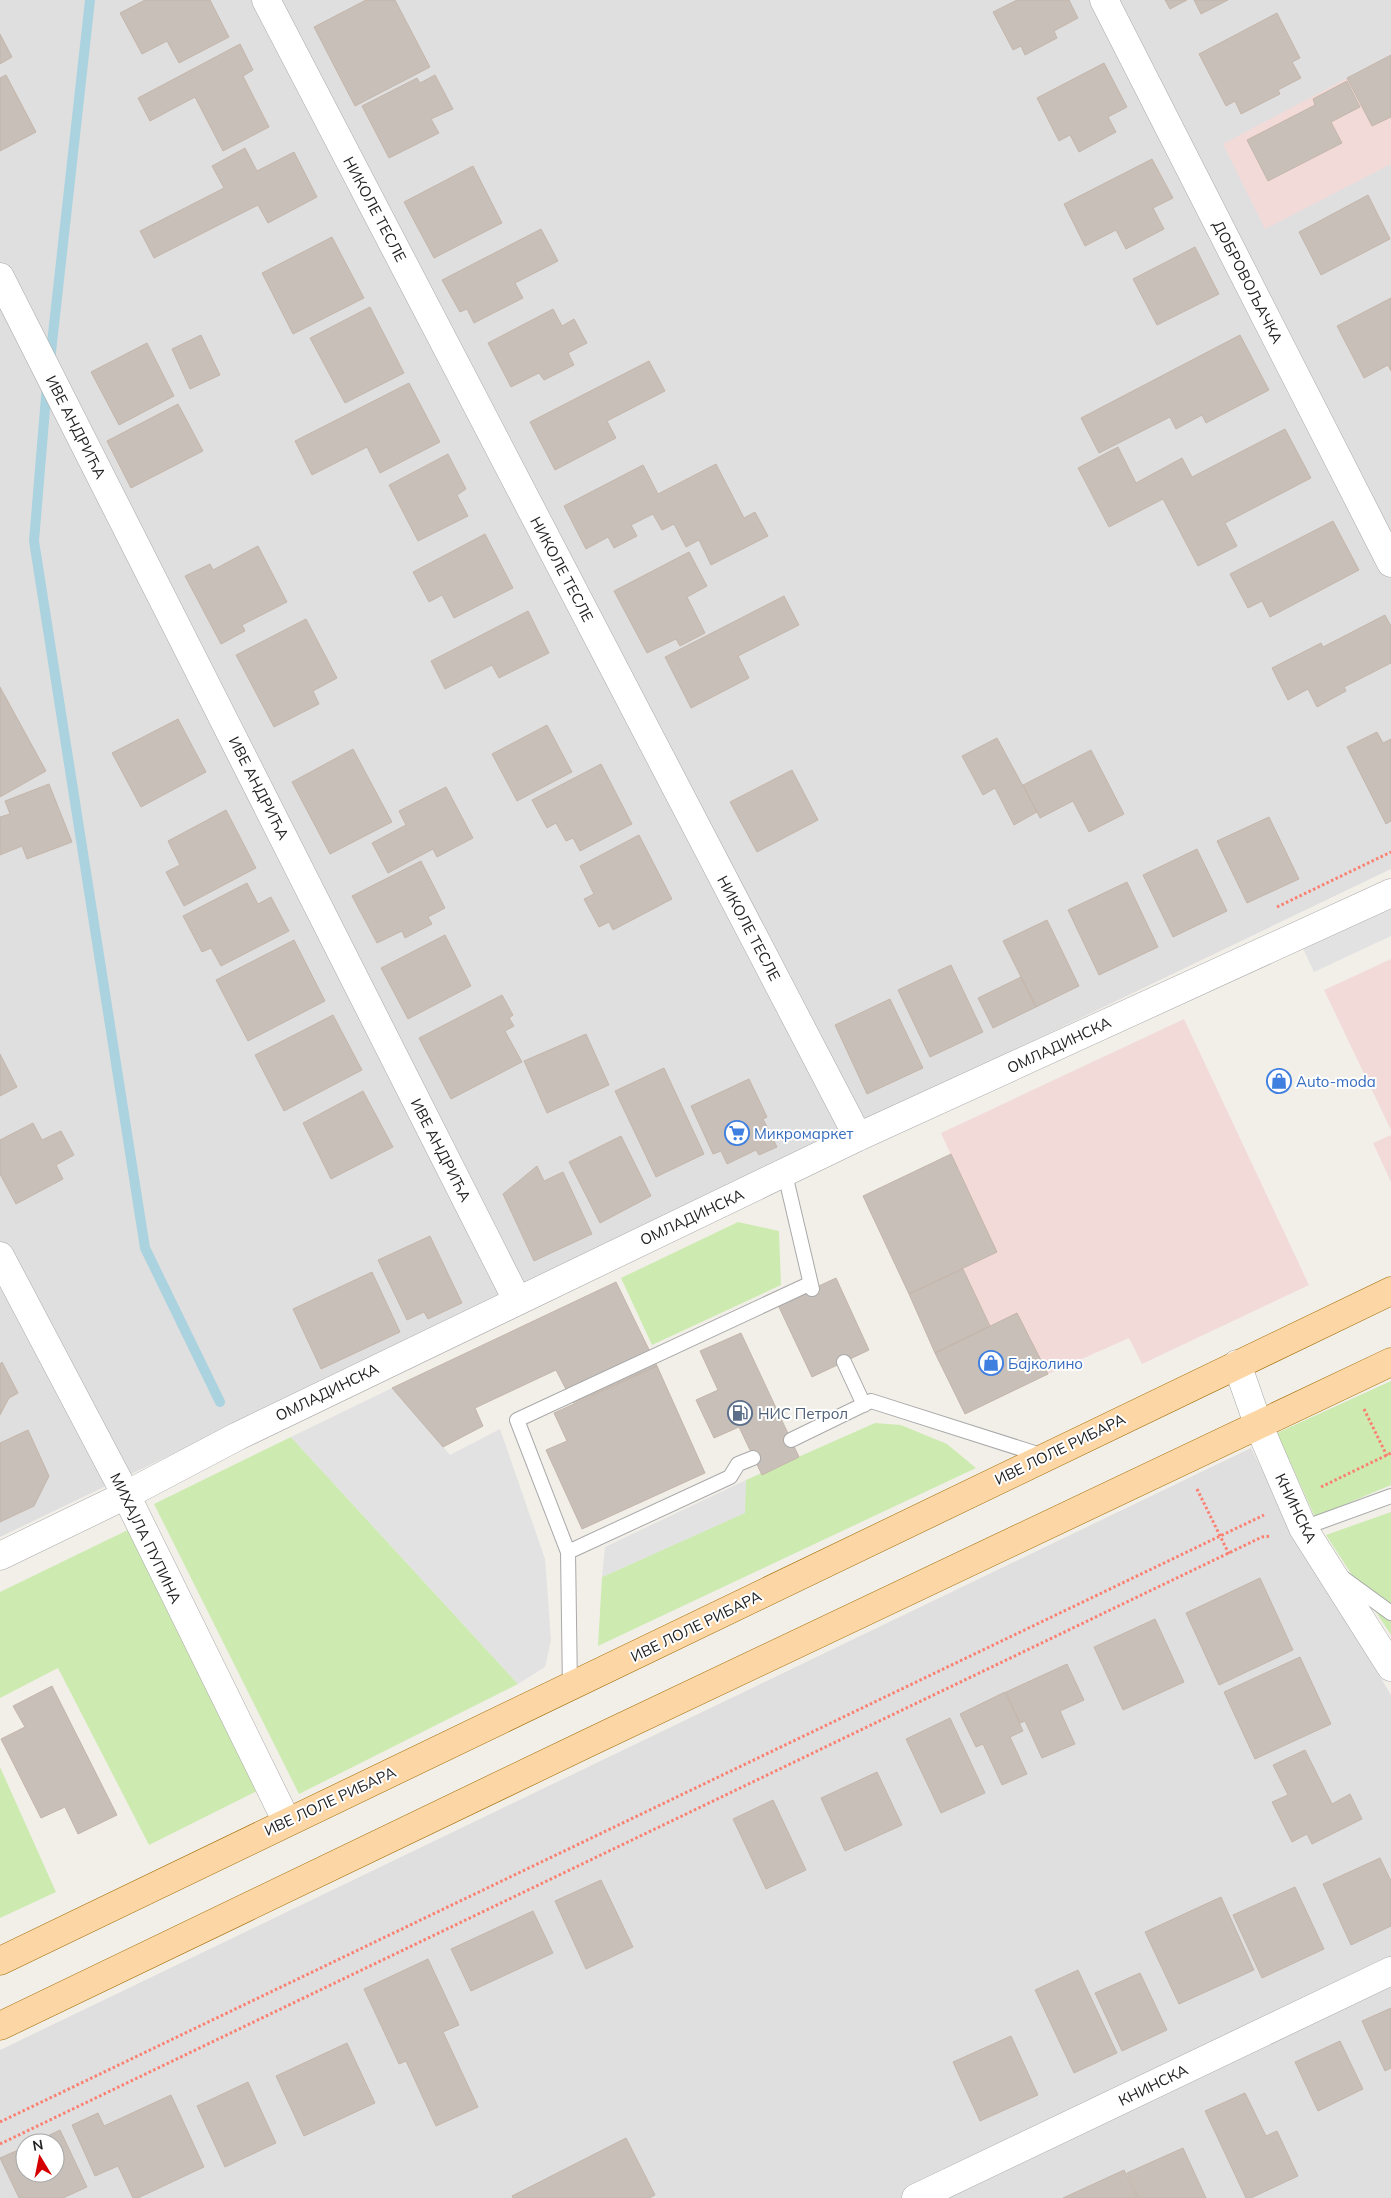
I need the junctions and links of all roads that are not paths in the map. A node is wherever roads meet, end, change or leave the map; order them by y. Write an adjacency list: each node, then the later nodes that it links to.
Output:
1 (266, 0): 6 (street, НИКОЛЕ ТЕСЛЕ)
2 (1104, 0): 4 (street, ДОБРОВОЉАЧКА)
3 (0, 276): 10 (street, ИВЕ АНДРИЋА)
4 (1391, 563)
5 (1391, 893): 6 (street, ОМЛАДИНСКА)
6 (858, 1137): 7 (street, ОМЛАДИНСКА)
7 (785, 1174): 10 (street, ОМЛАДИНСКА); 22 (lane)
8 (0, 1256): 19 (street, МИХАЈЛА ПУПИНА)
9 (1391, 1291): 13 (main road, ИВЕ ЛОЛЕ РИБАРА)
10 (517, 1300): 19 (street, ОМЛАДИНСКА)
11 (844, 1362): 14 (lane)
12 (1391, 1362): 15 (main road)
13 (1237, 1364): 15 (street, КНИНСКА); 17 (main road, ИВЕ ЛОЛЕ РИБАРА)
14 (864, 1405): 16 (lane); 17 (lane)
15 (1258, 1424): 21 (street, КНИНСКА); 31 (main road)
16 (791, 1440)
17 (1045, 1456): 27 (main road, ИВЕ ЛОЛЕ РИБАРА)
18 (753, 1458): 22 (lane)
19 (126, 1495): 23 (street, ОМЛАДИНСКА); 28 (street, МИХАЈЛА ПУПИНА)
20 (1391, 1496): 21 (lane)
21 (1303, 1528): 24 (street, КНИНСКА)
22 (568, 1552): 27 (lane)
23 (0, 1556)
24 (1326, 1566): 25 (lane); 26 (street, КНИНСКА)
25 (1391, 1613)
26 (1391, 1668)
27 (570, 1688): 28 (main road, ИВЕ ЛОЛЕ РИБАРА)
28 (287, 1822): 29 (main road, ИВЕ ЛОЛЕ РИБАРА)
29 (0, 1961)
30 (1391, 1971): 32 (street, КНИНСКА)
31 (0, 2026)
32 (916, 2198)

